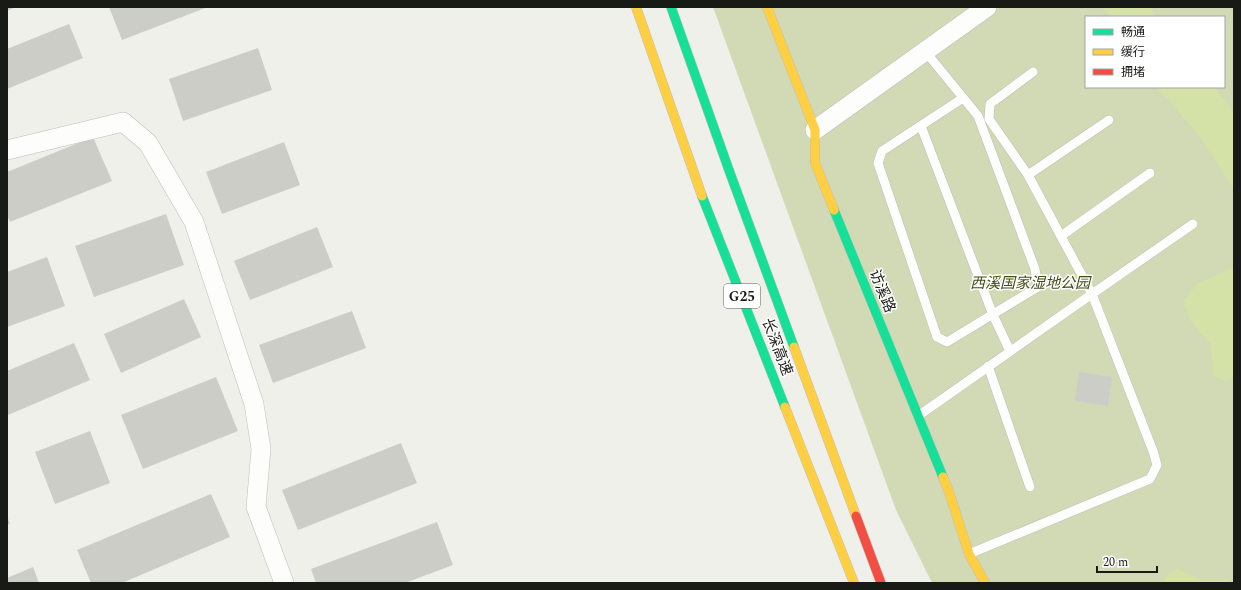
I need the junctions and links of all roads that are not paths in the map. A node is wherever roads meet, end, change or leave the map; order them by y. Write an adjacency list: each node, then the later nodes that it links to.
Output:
1 (636, 7): 24 (main road, 长深高速 / G25)
2 (671, 7): 25 (main road, 长深高速 / G25)
3 (767, 7): 10 (main road, 访溪路)
4 (987, 7): 5 (street)
5 (925, 51): 7 (lane); 10 (street)
6 (1033, 72): 13 (lane)
7 (963, 98): 9 (lane); 17 (lane)
8 (1109, 120): 13 (lane)
9 (921, 126): 17 (lane); 17 (lane)
10 (815, 130): 20 (main road, 访溪路)
11 (7, 150): 23 (street)
12 (1150, 173): 15 (lane)
13 (1028, 175): 15 (lane)
14 (1193, 224): 16 (lane)
15 (1061, 236): 16 (lane)
16 (1092, 294): 18 (lane); 22 (lane)
17 (993, 315): 18 (lane)
18 (1010, 351): 19 (lane)
19 (988, 366): 20 (lane); 21 (lane)
20 (918, 416): 22 (main road, 访溪路)
21 (1030, 487)
22 (969, 554): 26 (main road, 访溪路)
23 (284, 583)
24 (854, 583)
25 (881, 583)
26 (985, 583)

